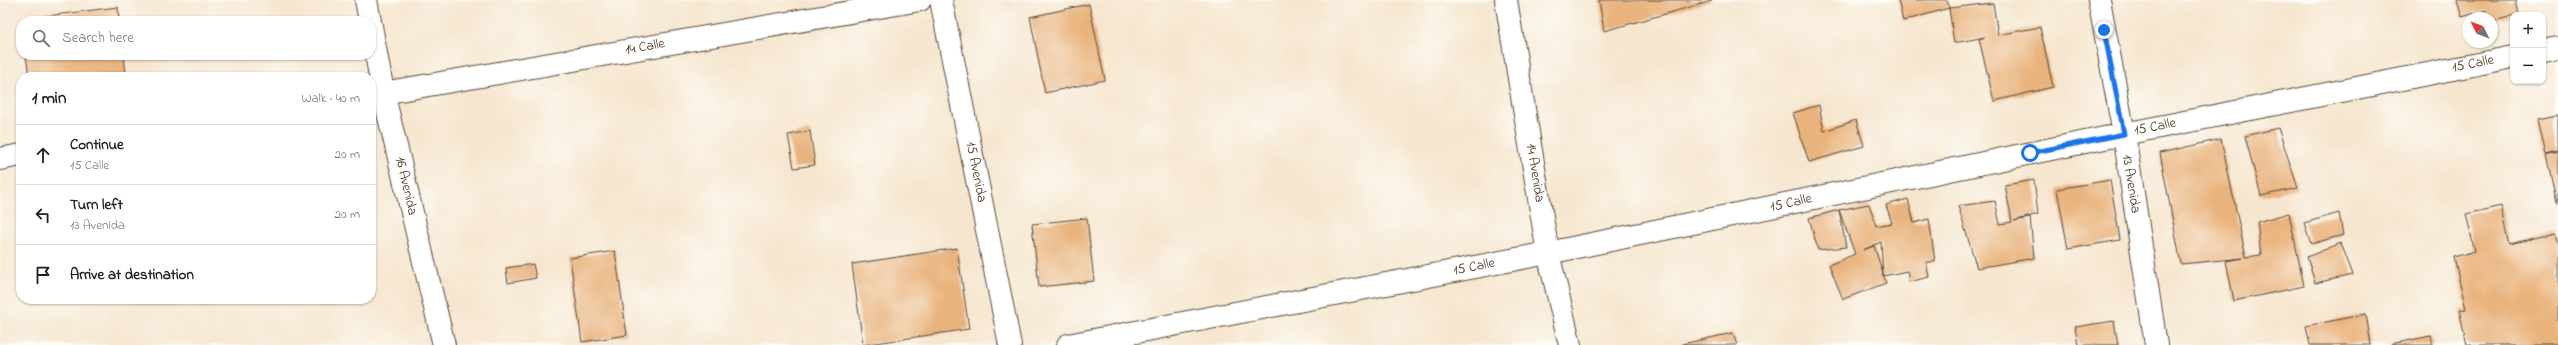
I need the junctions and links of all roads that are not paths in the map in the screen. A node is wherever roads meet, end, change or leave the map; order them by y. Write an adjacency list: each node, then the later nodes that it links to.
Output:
1 (366, 0): 6 (street)
2 (920, 0): 13 (street, 14 Calle)
3 (941, 0): 19 (street, 15 Avenida)
4 (1506, 0): 17 (street, 14 Avenida)
5 (2099, 0): 14 (street, 13 Avenida)
6 (369, 16)
7 (2558, 48): 8 (street)
8 (2546, 50)
9 (2510, 57): 14 (street, 15 Calle)
10 (374, 60): 11 (street, 16 Avenida)
11 (375, 72)
12 (376, 83): 13 (street, 16 Avenida)
13 (377, 94): 18 (street, 16 Avenida)
14 (2124, 134): 17 (street, 15 Calle); 22 (street, 13 Avenida)
15 (16, 156): 16 (street)
16 (0, 158)
17 (1548, 253): 20 (street, 15 Calle); 21 (street, 14 Avenida)
18 (444, 345)
19 (1010, 345)
20 (1068, 345)
21 (1570, 345)
22 (2156, 345)

